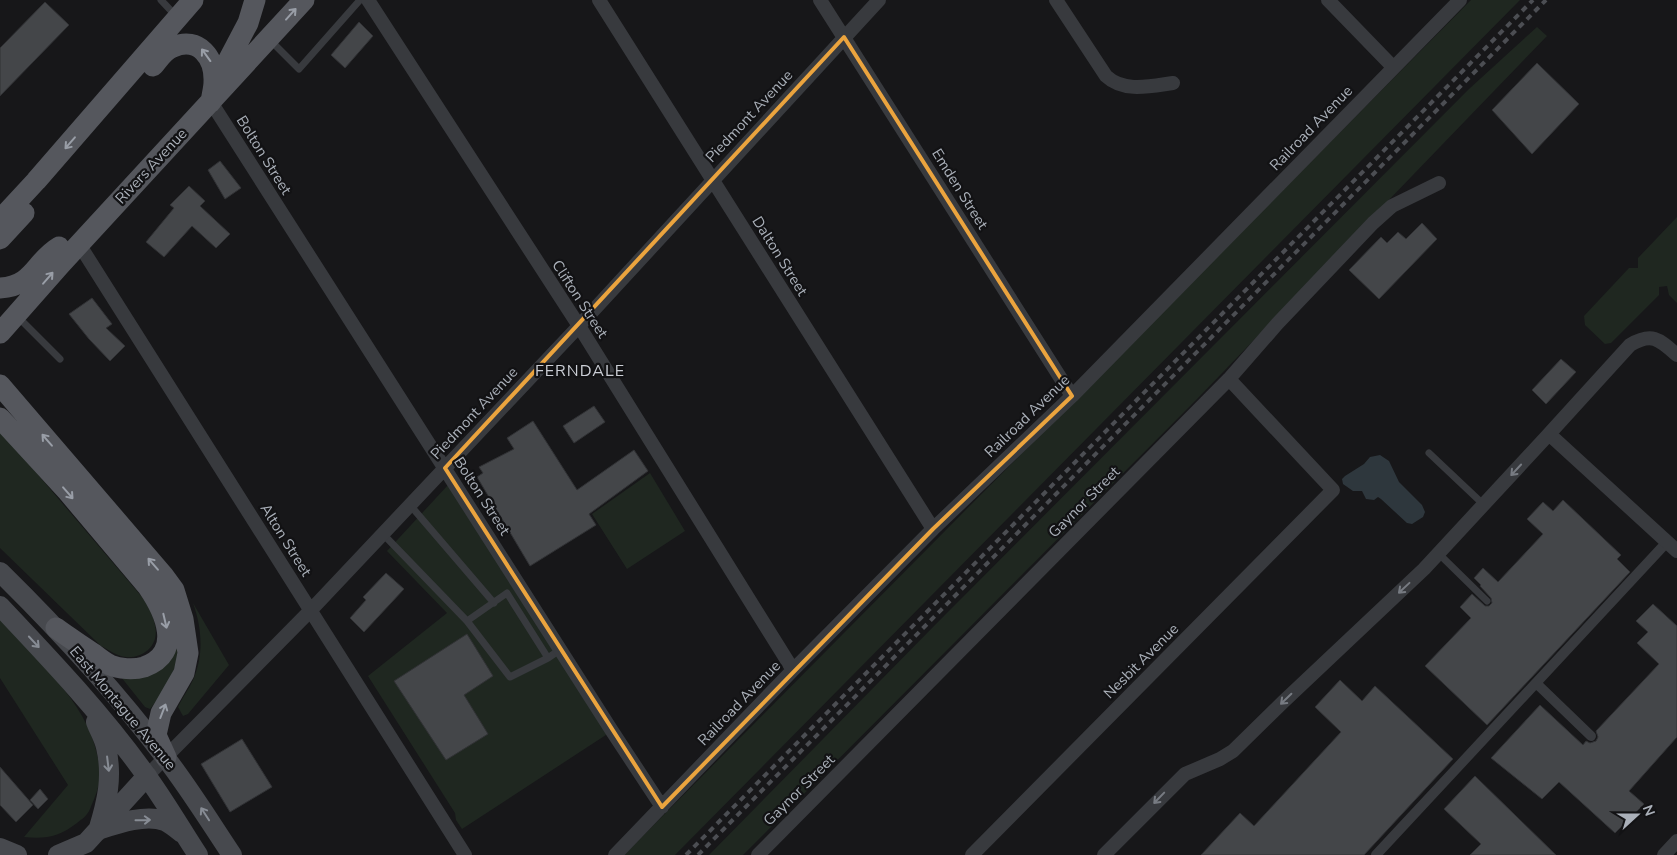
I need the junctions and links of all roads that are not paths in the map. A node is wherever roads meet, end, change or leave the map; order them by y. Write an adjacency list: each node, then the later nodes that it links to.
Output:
1 (161, 0): 13 (lane)
2 (193, 0): 13 (main road)
3 (255, 0): 18 (main road)
4 (304, 0): 15 (main road, Rivers Avenue, one-way to 4)
5 (360, 0): 15 (lane)
6 (368, 0): 28 (street, Clifton Street)
7 (599, 0): 20 (street, Dalton Street)
8 (820, 0): 14 (street, Emden Street)
9 (879, 0): 14 (street, Piedmont Avenue)
10 (1056, 0): 17 (street)
11 (1328, 0): 16 (street)
12 (1460, 0): 16 (street, Railroad Avenue)
13 (178, 17): 19 (main road)
14 (844, 37): 20 (street, Piedmont Avenue); 34 (street, Emden Street)
15 (268, 39): 18 (main road, Rivers Avenue)
16 (1394, 67): 34 (street, Railroad Avenue)
17 (1173, 83)
18 (211, 102): 19 (main road, one-way to 19); 25 (main road, Rivers Avenue); 38 (street, Bolton Street)
19 (86, 124): 21 (main road, one-way to 21)
20 (712, 180): 28 (street, Piedmont Avenue); 41 (street, Dalton Street)
21 (36, 181): 23 (main road); 24 (main road)
22 (1439, 184): 32 (street, Gaynor Street)
23 (0, 220)
24 (0, 239)
25 (79, 244): 26 (main road); 27 (main road, Rivers Avenue, one-way to 25); 49 (street, Alton Street)
26 (0, 288)
27 (16, 315): 29 (main road, Rivers Avenue); 31 (lane)
28 (578, 326): 38 (street, Piedmont Avenue); 54 (street, Clifton Street)
29 (0, 333)
30 (1677, 355): 36 (street)
31 (60, 359)
32 (1229, 379): 71 (street, Gaynor Street); 72 (street, Nesbit Avenue)
33 (0, 385): 58 (main road, one-way to 33)
34 (1072, 396): 41 (street, Railroad Avenue)
35 (0, 418): 51 (main road, one-way to 51)
36 (1549, 434): 39 (street, one-way to 39); 43 (street)
37 (1429, 453): 39 (lane)
38 (445, 468): 40 (street, Piedmont Avenue); 52 (street, Bolton Street)
39 (1484, 504): 44 (street)
40 (410, 505): 42 (street, Piedmont Avenue); 47 (lane)
41 (933, 529): 54 (street, Railroad Avenue)
42 (382, 534): 49 (street, Piedmont Avenue); 50 (lane)
43 (1672, 547): 55 (street)
44 (1438, 553): 46 (lane); 73 (street, one-way to 73)
45 (0, 572): 51 (main road, East Montague Avenue)
46 (1487, 601)
47 (494, 602): 50 (lane); 53 (lane)
48 (0, 606): 56 (main road, East Montague Avenue, one-way to 56)
49 (311, 610): 58 (street, Piedmont Avenue); 69 (street, Alton Street)
50 (467, 621): 53 (lane)
51 (56, 628): 58 (main road, East Montague Avenue)
52 (561, 649): 53 (lane); 60 (street, Bolton Street)
53 (548, 658)
54 (793, 670): 60 (street, Railroad Avenue)
55 (1536, 683): 57 (street); 74 (street)
56 (87, 702): 59 (main road, East Montague Avenue); 61 (main road, one-way to 61)
57 (1591, 736)
58 (166, 757): 59 (street, Piedmont Avenue); 68 (main road, East Montague Avenue, one-way to 58)
59 (147, 776): 61 (main road); 62 (main road, East Montague Avenue)
60 (662, 807): 70 (street, Railroad Avenue)
61 (98, 831): 62 (main road, one-way to 62); 66 (main road)
62 (186, 836): 67 (main road, East Montague Avenue)
63 (1677, 841): 75 (street)
64 (0, 848): 65 (main road)
65 (17, 855)
66 (58, 855)
67 (198, 855)
68 (232, 855)
69 (464, 855)
70 (615, 855)
71 (758, 855)
72 (972, 855)
73 (1104, 855)
74 (1376, 855)
75 (1664, 855)

